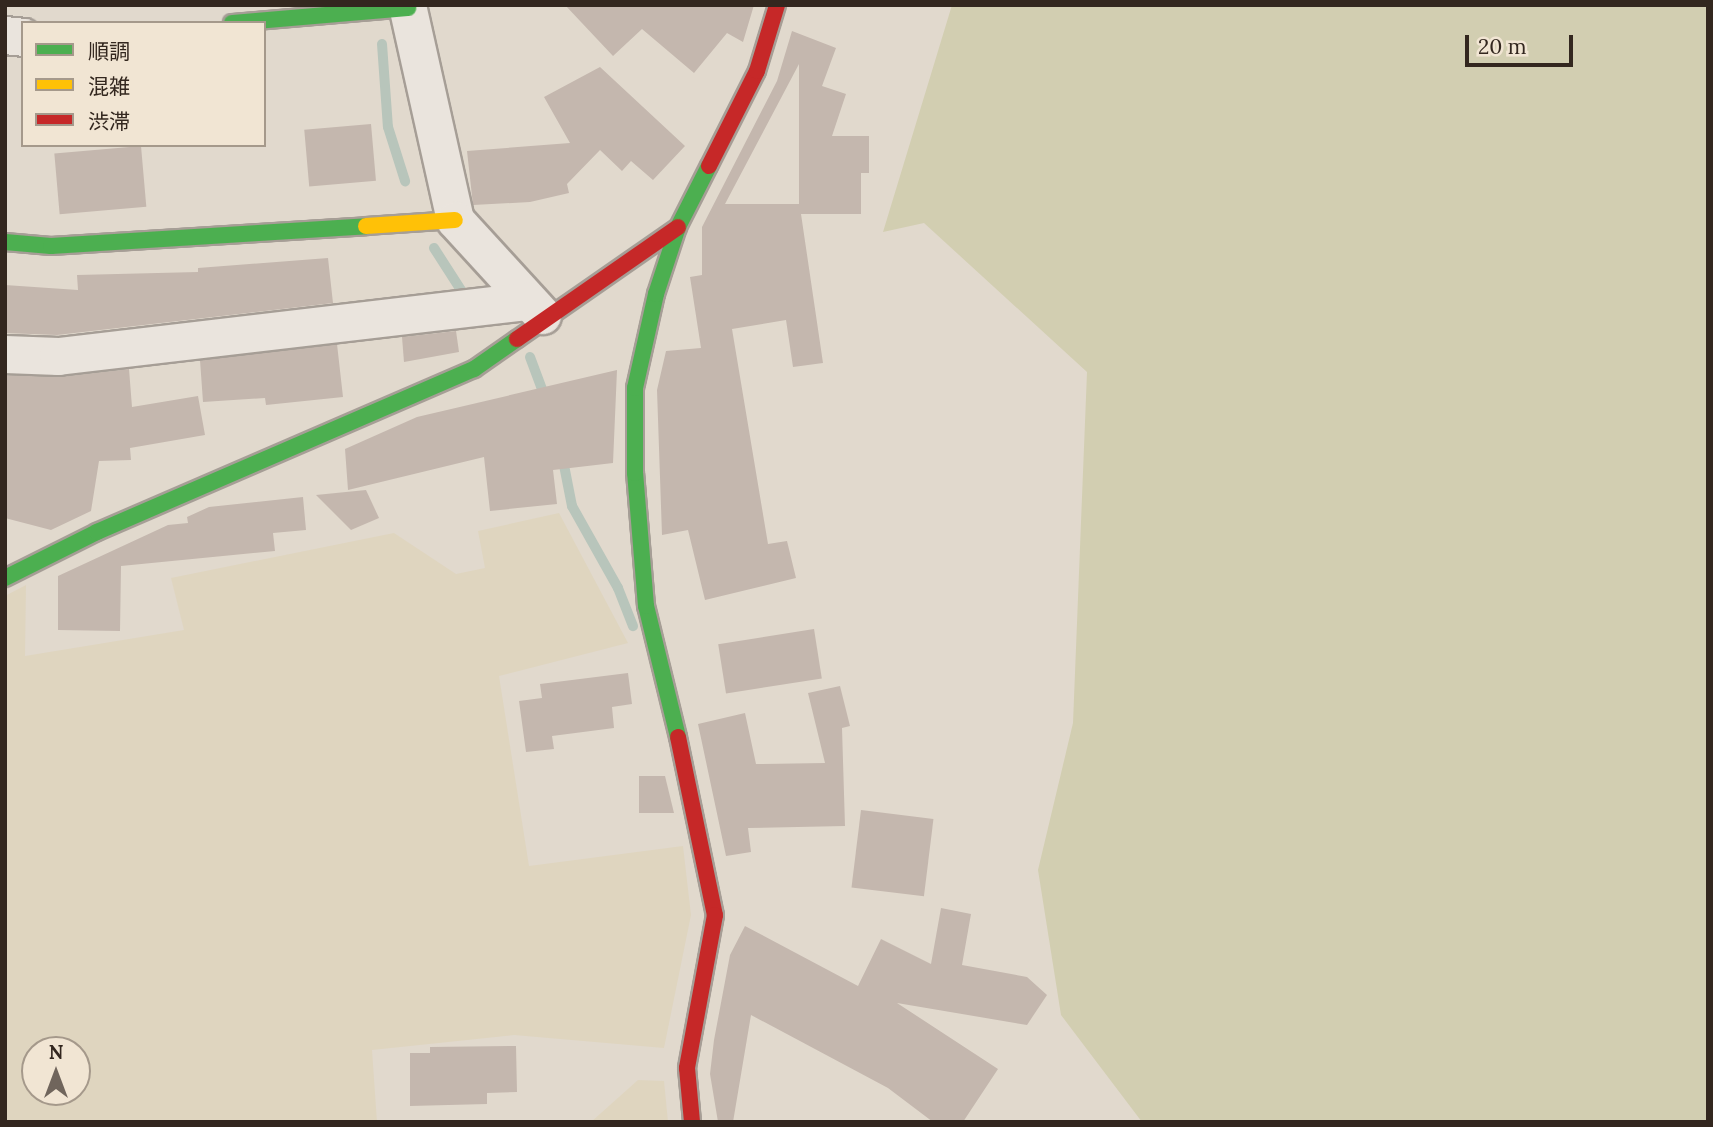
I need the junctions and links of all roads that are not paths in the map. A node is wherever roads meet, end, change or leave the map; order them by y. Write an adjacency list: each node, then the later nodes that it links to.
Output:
1 (777, 5): 5 (street)
2 (407, 6): 3 (street); 4 (street)
3 (253, 21)
4 (455, 220): 6 (street); 7 (street)
5 (678, 227): 7 (street); 10 (street)
6 (5, 242)
7 (538, 311): 8 (street); 9 (street)
8 (5, 354)
9 (5, 578)
10 (692, 1122)

